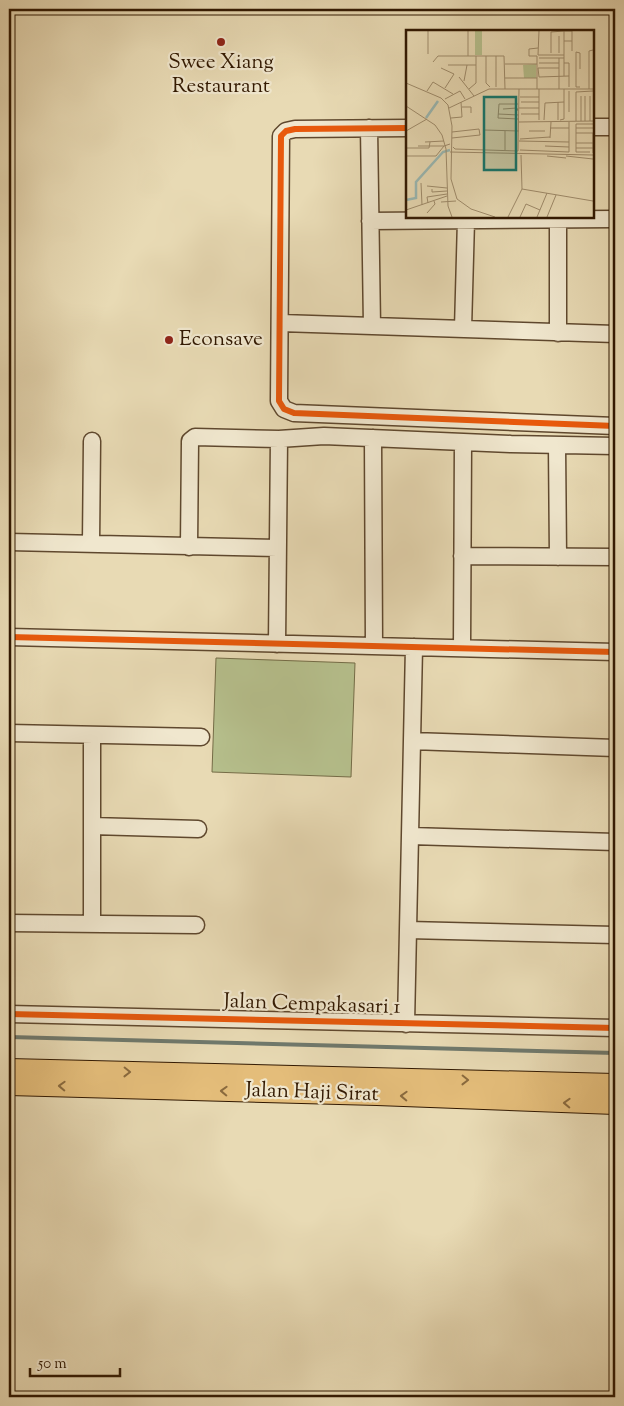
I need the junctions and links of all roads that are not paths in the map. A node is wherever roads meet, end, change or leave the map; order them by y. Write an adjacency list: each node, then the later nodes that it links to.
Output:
1 (594, 127): 2 (street)
2 (615, 127)
3 (369, 128): 4 (street); 8 (street); 9 (street)
4 (406, 128)
5 (558, 219): 6 (street); 7 (street); 12 (street)
6 (615, 219)
7 (466, 220): 8 (street); 11 (street)
8 (370, 221): 10 (street)
9 (281, 323): 10 (street); 14 (street)
10 (372, 326): 11 (street)
11 (463, 329): 12 (street)
12 (558, 332): 13 (street)
13 (615, 334)
14 (615, 426)
15 (373, 438): 16 (street); 18 (street); 30 (street)
16 (279, 439): 23 (street); 24 (street)
17 (92, 441): 22 (street)
18 (463, 442): 19 (street); 25 (street)
19 (557, 445): 20 (street); 26 (street)
20 (615, 446)
21 (9, 542): 22 (street)
22 (91, 544): 23 (street)
23 (189, 547): 24 (street)
24 (277, 548): 29 (street)
25 (462, 556): 26 (street); 32 (street)
26 (558, 557): 27 (street)
27 (615, 557)
28 (9, 637): 29 (street)
29 (277, 644): 30 (street)
30 (374, 646): 31 (street)
31 (414, 647): 32 (street); 37 (street)
32 (462, 648): 33 (street)
33 (615, 652)
34 (9, 733): 35 (street)
35 (92, 735): 36 (street); 39 (street)
36 (201, 737)
37 (412, 741): 38 (street); 41 (street)
38 (615, 748)
39 (92, 826): 40 (street); 44 (street)
40 (198, 829)
41 (410, 836): 42 (street); 46 (street)
42 (615, 842)
43 (9, 923): 44 (street)
44 (92, 924): 45 (street)
45 (196, 925)
46 (408, 930): 47 (street); 49 (street)
47 (615, 935)
48 (9, 1014): 49 (street, Jalan Cempakasari 1)
49 (406, 1024): 50 (street, Jalan Cempakasari 1)
50 (615, 1028)
51 (9, 1070): 53 (main road, Jalan Haji Sirat, one-way to 53)
52 (615, 1078): 53 (main road)
53 (518, 1082): 54 (main road, Jalan Haji Sirat)
54 (615, 1084)
55 (9, 1085): 56 (main road, Jalan Haji Sirat, one-way to 55)
56 (615, 1104)

